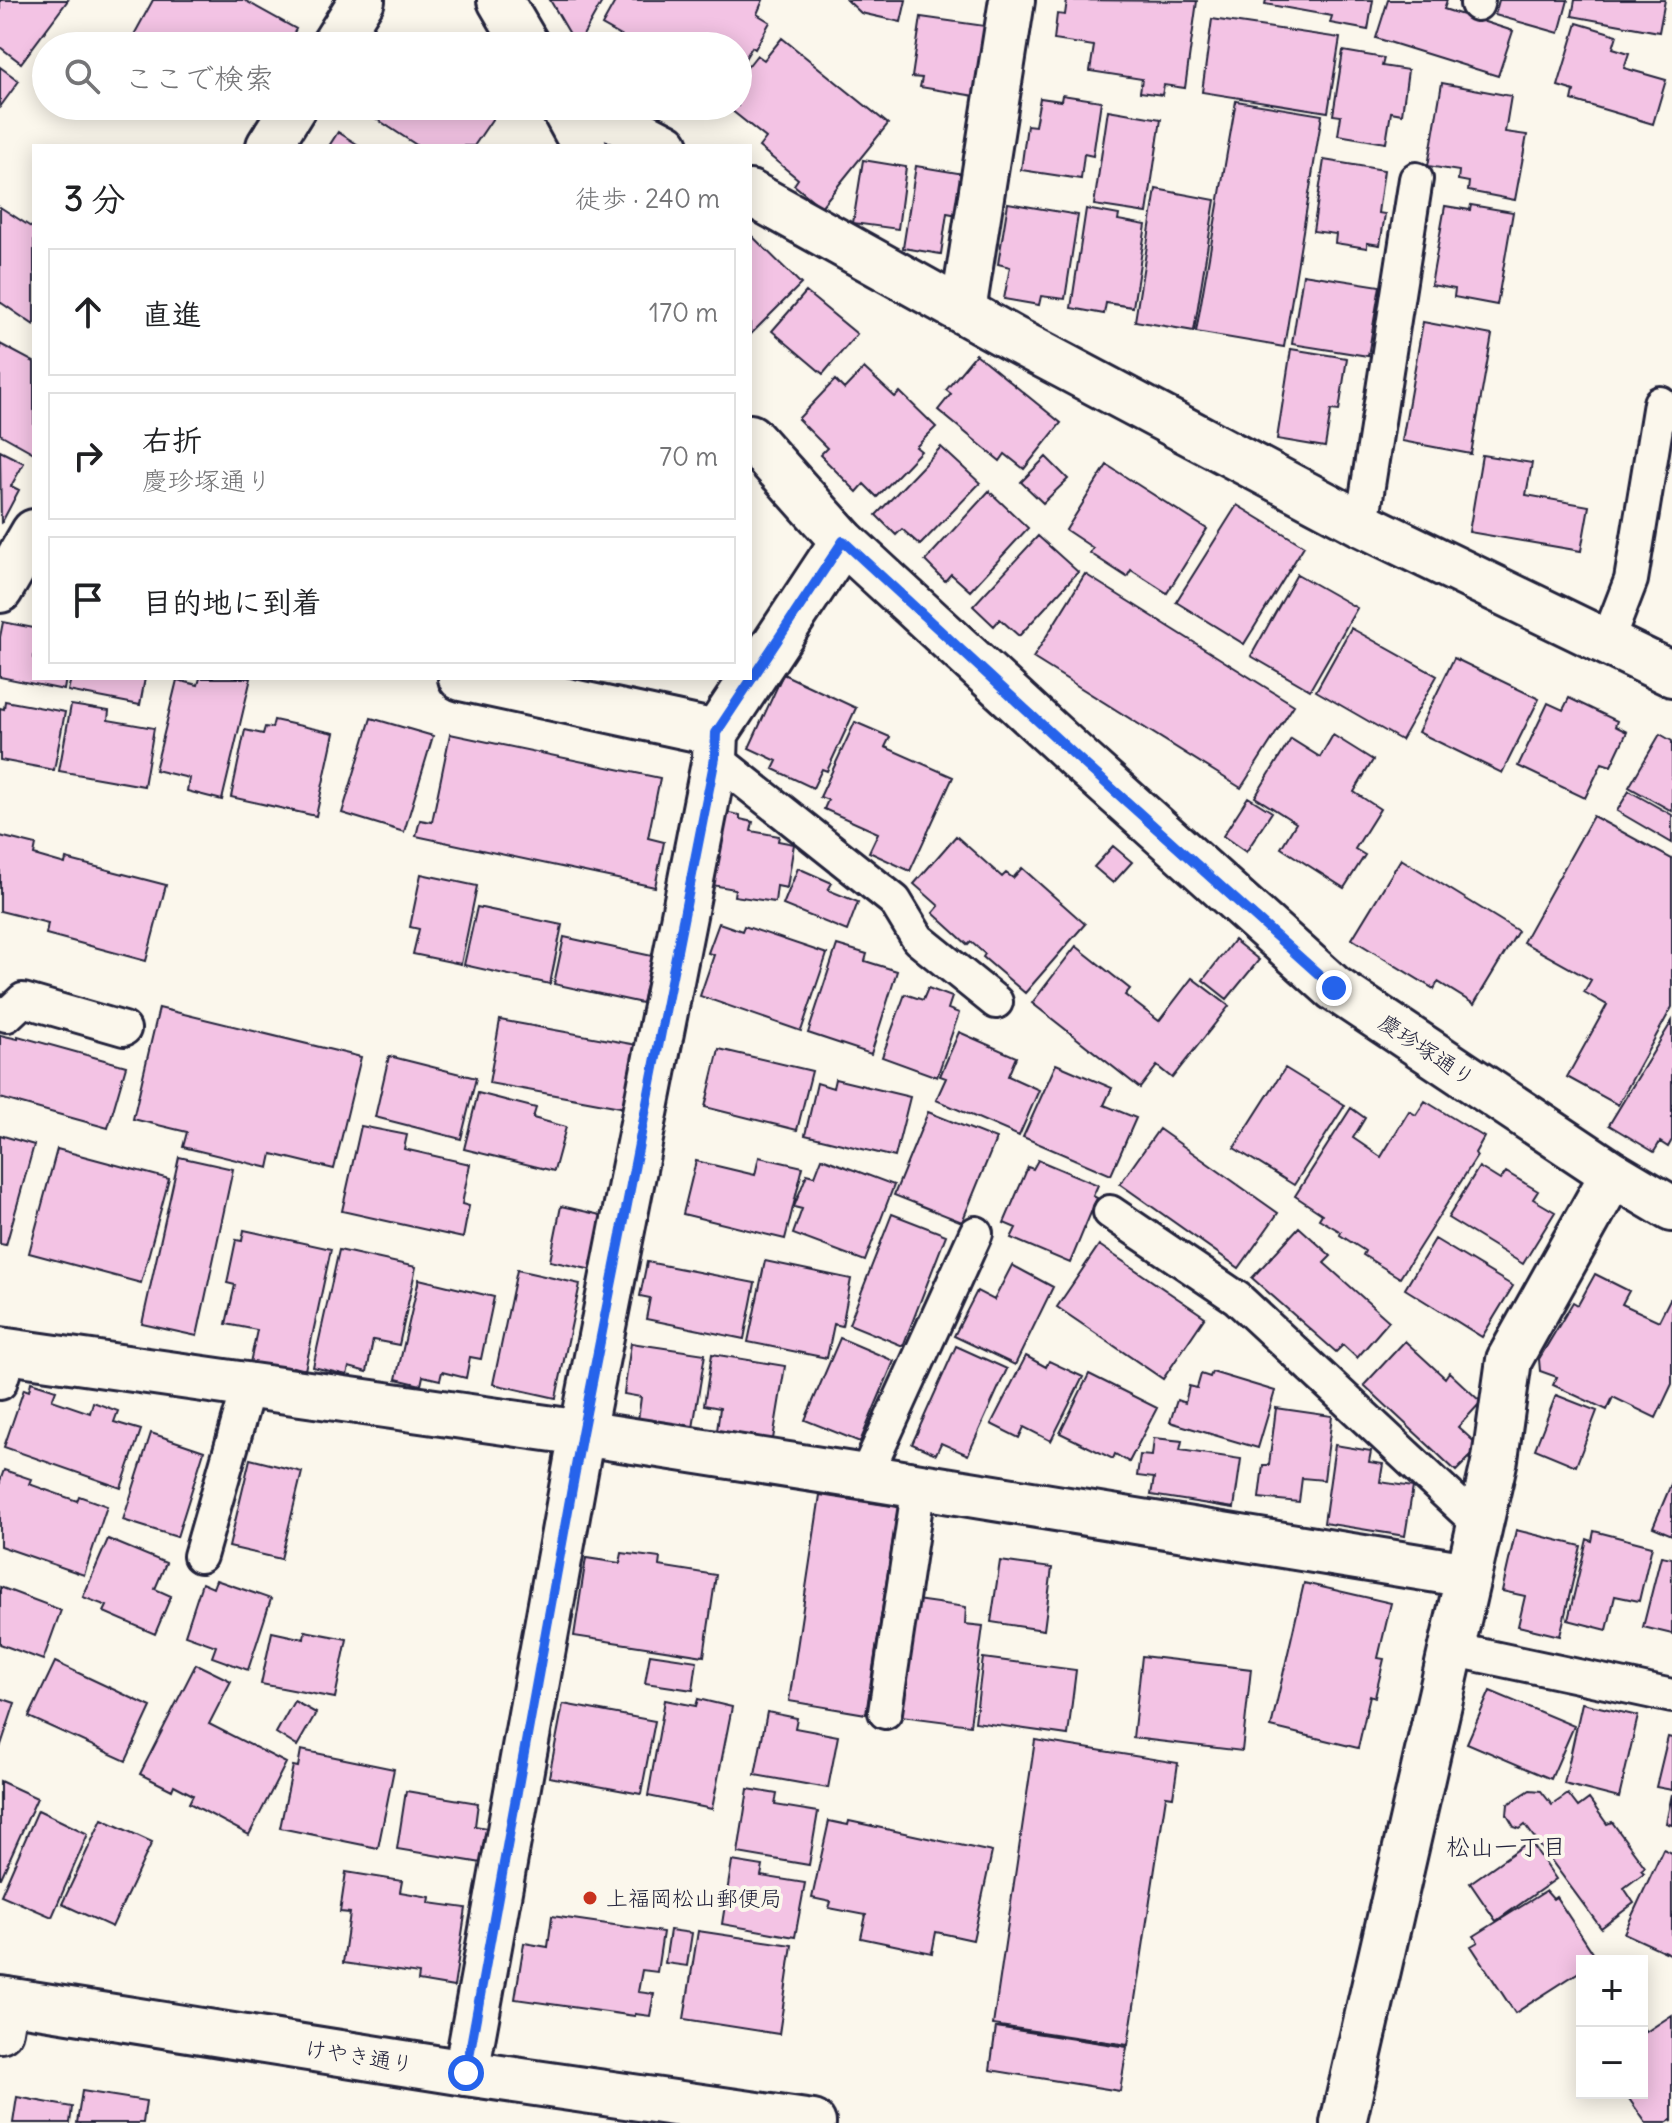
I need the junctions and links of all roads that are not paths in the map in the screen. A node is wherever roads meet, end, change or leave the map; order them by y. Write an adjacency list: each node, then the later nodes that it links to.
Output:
1 (362, 0): 4 (street)
2 (500, 0): 5 (street)
3 (1012, 0): 14 (street)
4 (342, 32)
5 (519, 32)
6 (285, 120): 9 (street)
7 (570, 120): 10 (street)
8 (616, 120): 11 (street)
9 (270, 144)
10 (583, 144)
11 (662, 144)
12 (1416, 179): 17 (lane)
13 (752, 194): 14 (street)
14 (963, 311): 17 (street)
15 (1660, 403): 21 (lane)
16 (752, 439): 19 (street, 慶珍塚通り)
17 (1362, 524): 21 (street)
18 (32, 536): 20 (street)
19 (843, 541): 24 (street); 28 (street, 慶珍塚通り)
20 (10, 582)
21 (1607, 642): 22 (street)
22 (1672, 674)
23 (468, 680): 24 (street)
24 (716, 746): 25 (lane); 34 (street)
25 (996, 1002)
26 (0, 1013): 27 (lane)
27 (124, 1029)
28 (1613, 1174): 29 (street, 慶珍塚通り); 37 (street)
29 (1671, 1205)
30 (1110, 1212): 37 (lane)
31 (976, 1233): 35 (lane)
32 (3, 1362): 33 (street)
33 (249, 1385): 34 (street); 38 (lane)
34 (582, 1433): 35 (street); 44 (street)
35 (865, 1477): 36 (street)
36 (919, 1485): 39 (street); 42 (lane)
37 (1480, 1525): 39 (street)
38 (200, 1556)
39 (1468, 1575): 40 (street)
40 (1451, 1649): 41 (lane); 47 (street)
41 (1672, 1696)
42 (885, 1712)
43 (2, 2010): 44 (street, けやき通り)
44 (466, 2073): 45 (street, けやき通り)
45 (658, 2112): 46 (street, けやき通り)
46 (813, 2123)
47 (1343, 2123)

